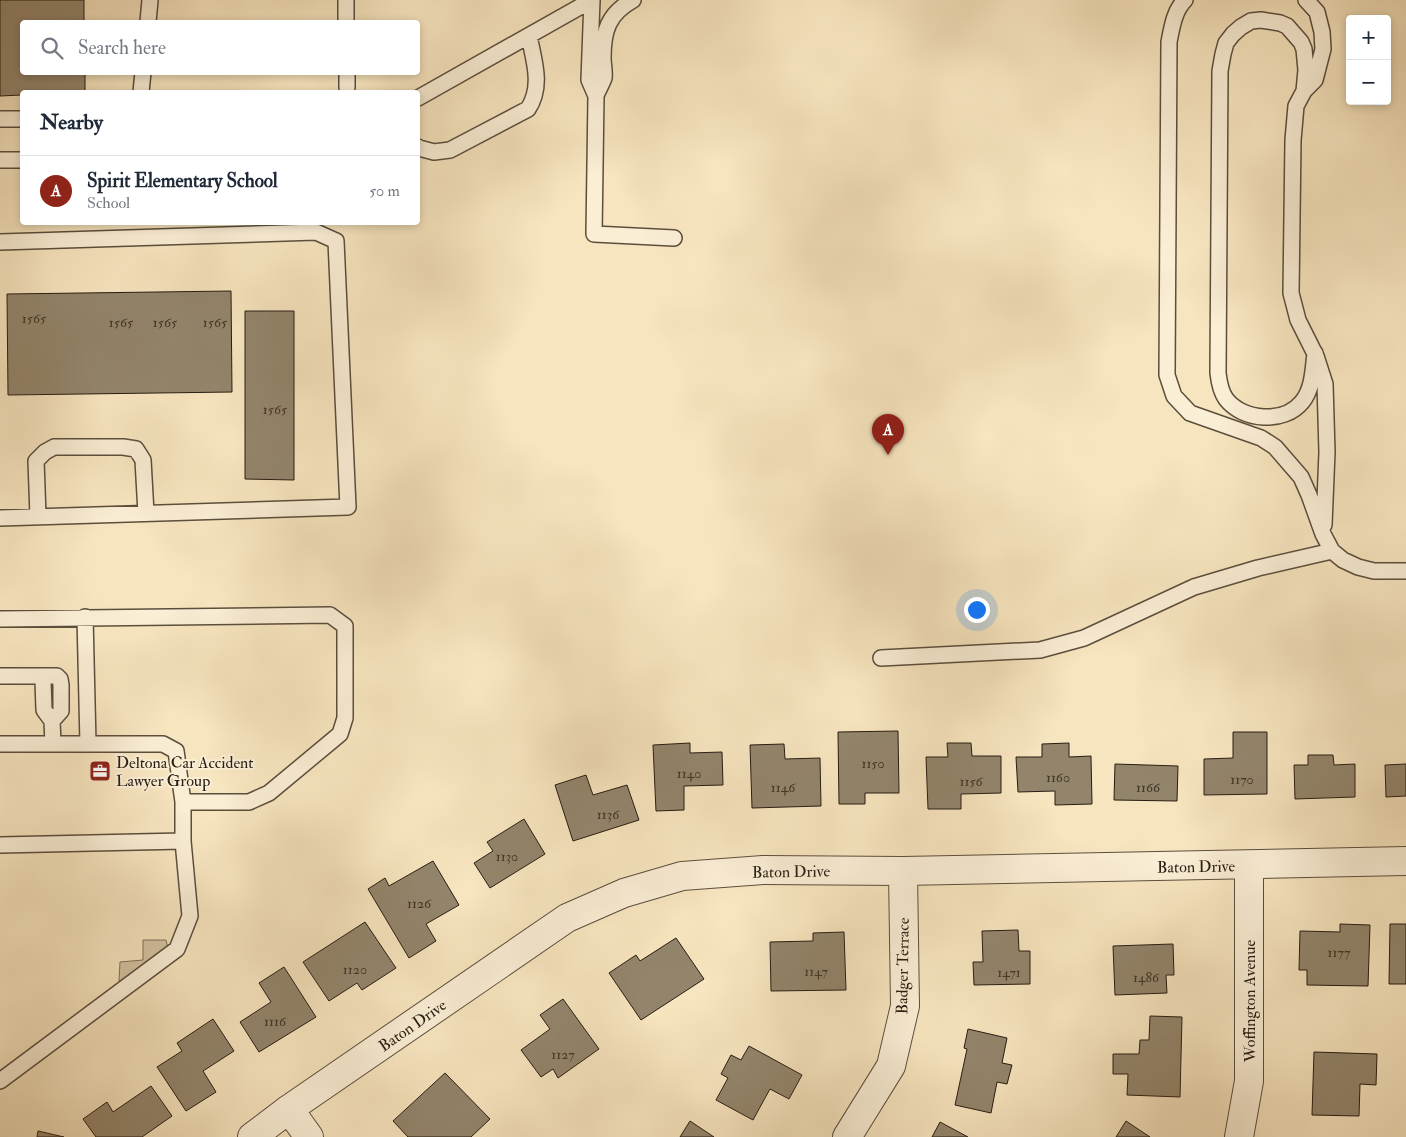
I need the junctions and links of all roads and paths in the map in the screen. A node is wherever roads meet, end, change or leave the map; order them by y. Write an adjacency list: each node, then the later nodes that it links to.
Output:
1 (150, 0): 7 (lane)
2 (346, 0): 8 (lane)
3 (592, 0): 9 (lane); 13 (lane)
4 (633, 0): 13 (lane)
5 (1185, 0): 24 (lane)
6 (1306, 0): 12 (lane)
7 (148, 20)
8 (346, 20)
9 (530, 36): 14 (lane); 17 (lane)
10 (143, 75): 11 (lane)
11 (141, 90)
12 (1304, 91): 22 (lane); 23 (lane)
13 (596, 96): 20 (lane)
14 (420, 97)
15 (0, 119): 16 (lane)
16 (20, 119)
17 (420, 148)
18 (0, 160): 19 (lane)
19 (20, 160)
20 (674, 238)
21 (0, 242): 25 (lane)
22 (1315, 353): 23 (lane); 28 (lane)
23 (1240, 410): 24 (lane)
24 (1232, 428): 28 (lane)
25 (146, 513): 26 (lane); 26 (lane)
26 (38, 516): 27 (lane)
27 (0, 518)
28 (1323, 534): 29 (lane)
29 (1332, 551): 30 (lane); 33 (lane)
30 (1406, 571)
31 (85, 617): 32 (lane); 37 (lane); 38 (lane)
32 (0, 619)
33 (881, 658)
34 (0, 676): 36 (lane)
35 (0, 744): 36 (lane)
36 (53, 744): 37 (lane)
37 (88, 744): 38 (lane)
38 (183, 802): 39 (lane)
39 (183, 841): 40 (lane); 44 (lane)
40 (0, 845)
41 (1406, 861): 42 (street, Baton Drive)
42 (1249, 865): 43 (street, Baton Drive); 49 (street, Woffington Avenue)
43 (903, 871): 45 (street, Baton Drive); 48 (street, Badger Terrace)
44 (0, 1081)
45 (290, 1109): 46 (street, Baton Drive); 47 (street)
46 (252, 1137)
47 (309, 1137)
48 (847, 1137)
49 (1239, 1137)

